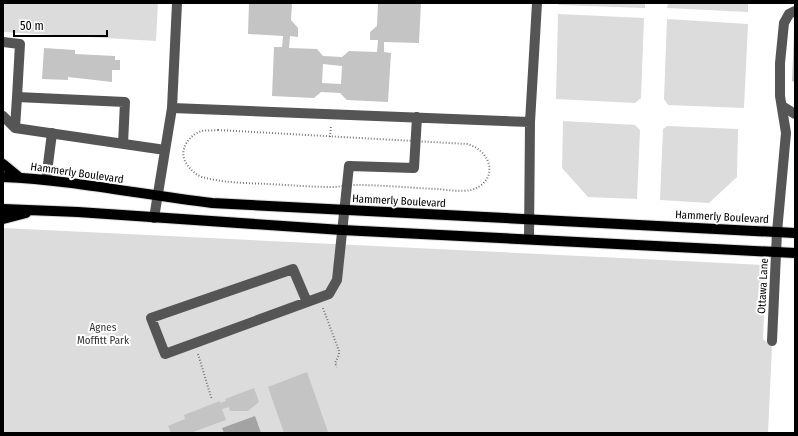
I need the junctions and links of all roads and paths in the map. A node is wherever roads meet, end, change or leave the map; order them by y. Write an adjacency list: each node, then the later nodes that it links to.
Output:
1 (177, 3): 7 (street)
2 (537, 3): 11 (street)
3 (795, 11): 6 (street, Ottawa Lane)
4 (3, 42): 5 (street)
5 (17, 97): 12 (street); 15 (street)
6 (782, 106): 8 (street); 18 (street, Ottawa Lane)
7 (172, 108): 10 (street); 16 (street)
8 (795, 114)
9 (3, 116): 12 (street)
10 (417, 117): 11 (street); 14 (street)
11 (530, 122): 30 (street)
12 (15, 128): 13 (street)
13 (52, 133): 15 (street); 22 (street)
14 (416, 141): 23 (street); 23 (path); 23 (path)
15 (123, 144): 16 (street)
16 (165, 150): 24 (street)
17 (795, 151): 18 (street)
18 (784, 157): 32 (street, Ottawa Lane)
19 (3, 164): 21 (main road)
20 (3, 177): 21 (main road, Hammerly Boulevard)
21 (20, 178): 22 (main road, Hammerly Boulevard)
22 (46, 180): 24 (main road, Hammerly Boulevard)
23 (347, 186): 27 (street)
24 (158, 197): 27 (main road, Hammerly Boulevard); 28 (street)
25 (3, 209): 26 (main road)
26 (38, 210): 28 (main road); 29 (main road)
27 (345, 210): 30 (main road, Hammerly Boulevard); 31 (street)
28 (154, 218): 31 (main road)
29 (3, 219)
30 (528, 219): 32 (main road, Hammerly Boulevard); 34 (street)
31 (342, 230): 34 (main road); 37 (street)
32 (777, 232): 33 (main road, Hammerly Boulevard); 35 (street, Ottawa Lane)
33 (795, 233)
34 (529, 239): 35 (main road)
35 (776, 253): 36 (main road); 39 (street, Ottawa Lane)
36 (795, 254)
37 (319, 297): 38 (street); 41 (path)
38 (306, 302): 40 (street); 40 (street)
39 (772, 341)
40 (195, 343): 42 (path)
41 (337, 367)
42 (212, 400)

